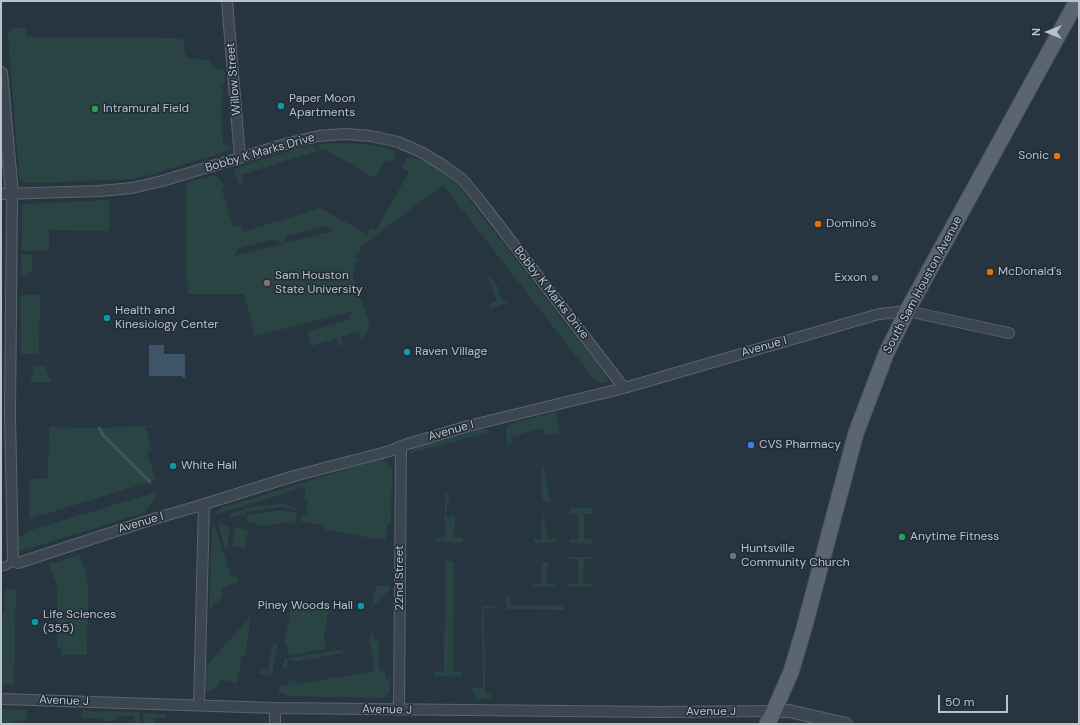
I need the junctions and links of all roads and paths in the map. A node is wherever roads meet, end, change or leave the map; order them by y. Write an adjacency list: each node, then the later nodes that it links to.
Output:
1 (228, 1): 4 (street, Willow Street)
2 (1077, 1): 6 (main road, South Sam Houston Avenue)
3 (1, 73): 5 (street)
4 (240, 158): 5 (street, Bobby K Marks Drive); 8 (street, Bobby K Marks Drive)
5 (7, 194): 11 (street)
6 (907, 311): 7 (street, Avenue I); 8 (street, Avenue I); 17 (main road, South Sam Houston Avenue)
7 (1010, 333)
8 (624, 388): 9 (street, Avenue I)
9 (401, 446): 10 (street, Avenue I); 16 (street, 22nd Street)
10 (204, 504): 11 (street, Avenue I); 14 (street)
11 (13, 561): 12 (street, Avenue I)
12 (1, 568)
13 (1, 699): 14 (street, Avenue J)
14 (199, 705): 15 (street, Avenue J)
15 (275, 708): 16 (street, Avenue J); 18 (street)
16 (399, 710): 17 (street, Avenue J)
17 (770, 718): 19 (street)
18 (275, 724)
19 (846, 724)

